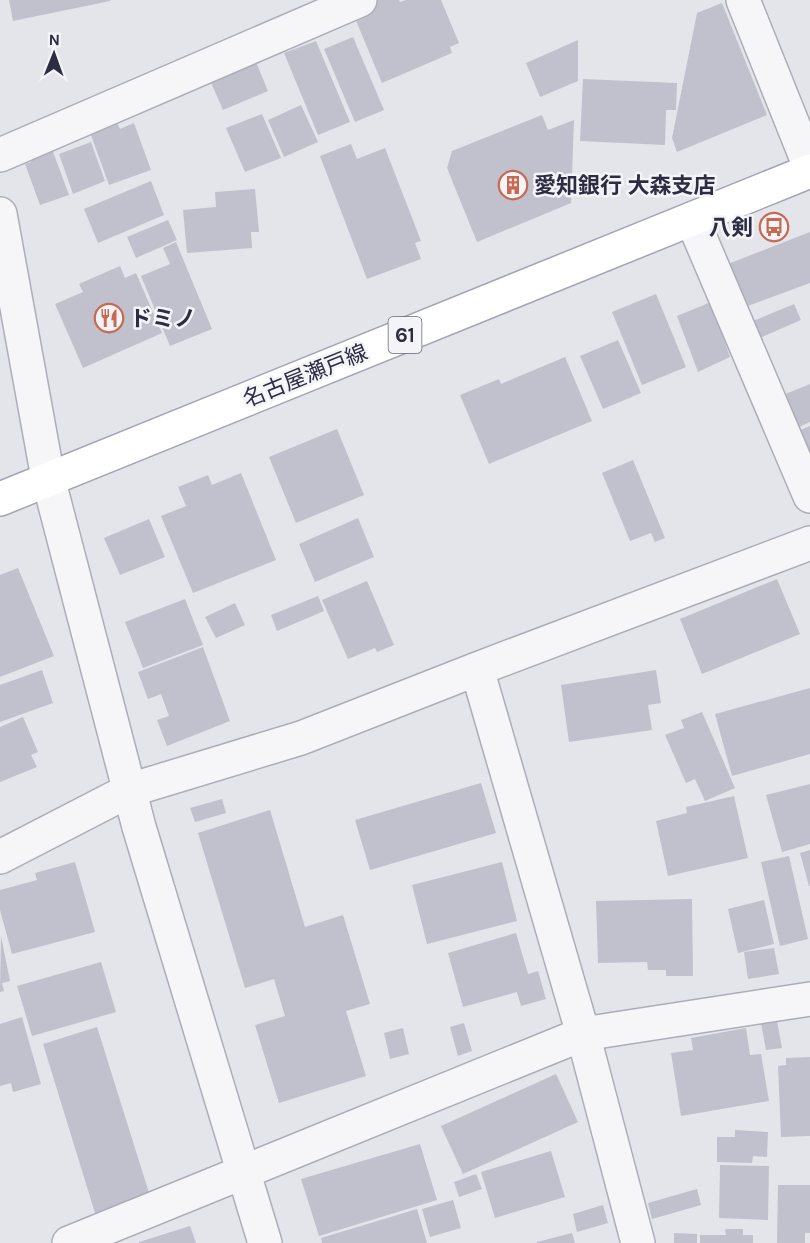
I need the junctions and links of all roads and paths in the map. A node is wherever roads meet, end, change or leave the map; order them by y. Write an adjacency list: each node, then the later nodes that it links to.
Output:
1 (360, 0): 3 (street)
2 (742, 0): 4 (street)
3 (0, 155)
4 (810, 169): 5 (main road, 名古屋瀬戸線 / 61)
5 (692, 219): 7 (main road, 名古屋瀬戸線 / 61); 8 (street)
6 (1, 221): 7 (street)
7 (48, 478): 9 (main road, 名古屋瀬戸線 / 61); 12 (street)
8 (810, 496)
9 (0, 499)
10 (810, 543): 11 (street)
11 (477, 669): 12 (street); 15 (street)
12 (130, 790): 13 (street); 16 (street)
13 (0, 857)
14 (810, 999): 15 (street)
15 (582, 1034): 16 (street); 19 (street)
16 (244, 1172): 17 (street); 18 (street)
17 (69, 1243)
18 (265, 1243)
19 (638, 1243)

